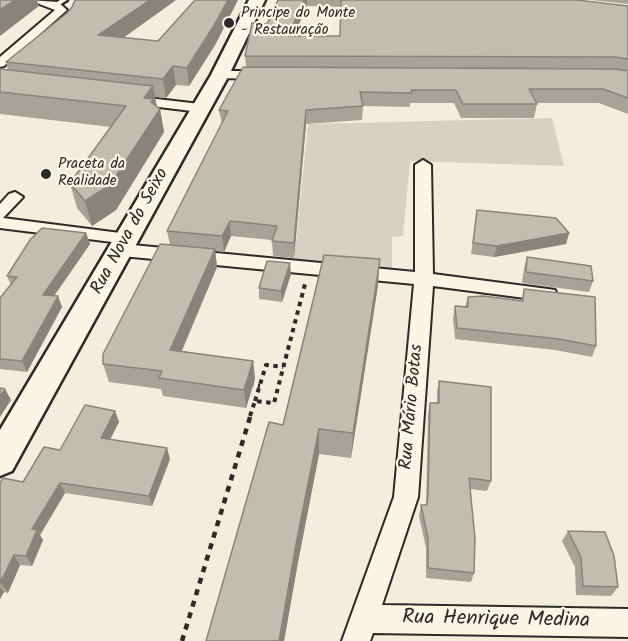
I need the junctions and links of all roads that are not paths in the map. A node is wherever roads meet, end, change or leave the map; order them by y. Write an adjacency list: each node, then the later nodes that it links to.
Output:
1 (34, 0): 3 (street)
2 (257, 0): 5 (main road, Rua Nova do Seixo)
3 (65, 5): 4 (street)
4 (0, 63)
5 (220, 75): 6 (street); 8 (main road, Rua Nova do Seixo)
6 (278, 75)
7 (115, 98): 8 (street)
8 (200, 108): 13 (main road, Rua Nova do Seixo)
9 (423, 165): 14 (street, Rua Mário Botas)
10 (15, 197): 11 (street)
11 (0, 214)
12 (0, 223): 13 (street)
13 (125, 245): 14 (street); 16 (main road, Rua Nova do Seixo)
14 (424, 279): 15 (street); 18 (street, Rua Mário Botas)
15 (563, 297)
16 (0, 461)
17 (628, 623): 18 (street, Rua Henrique Medina)
18 (361, 630)

